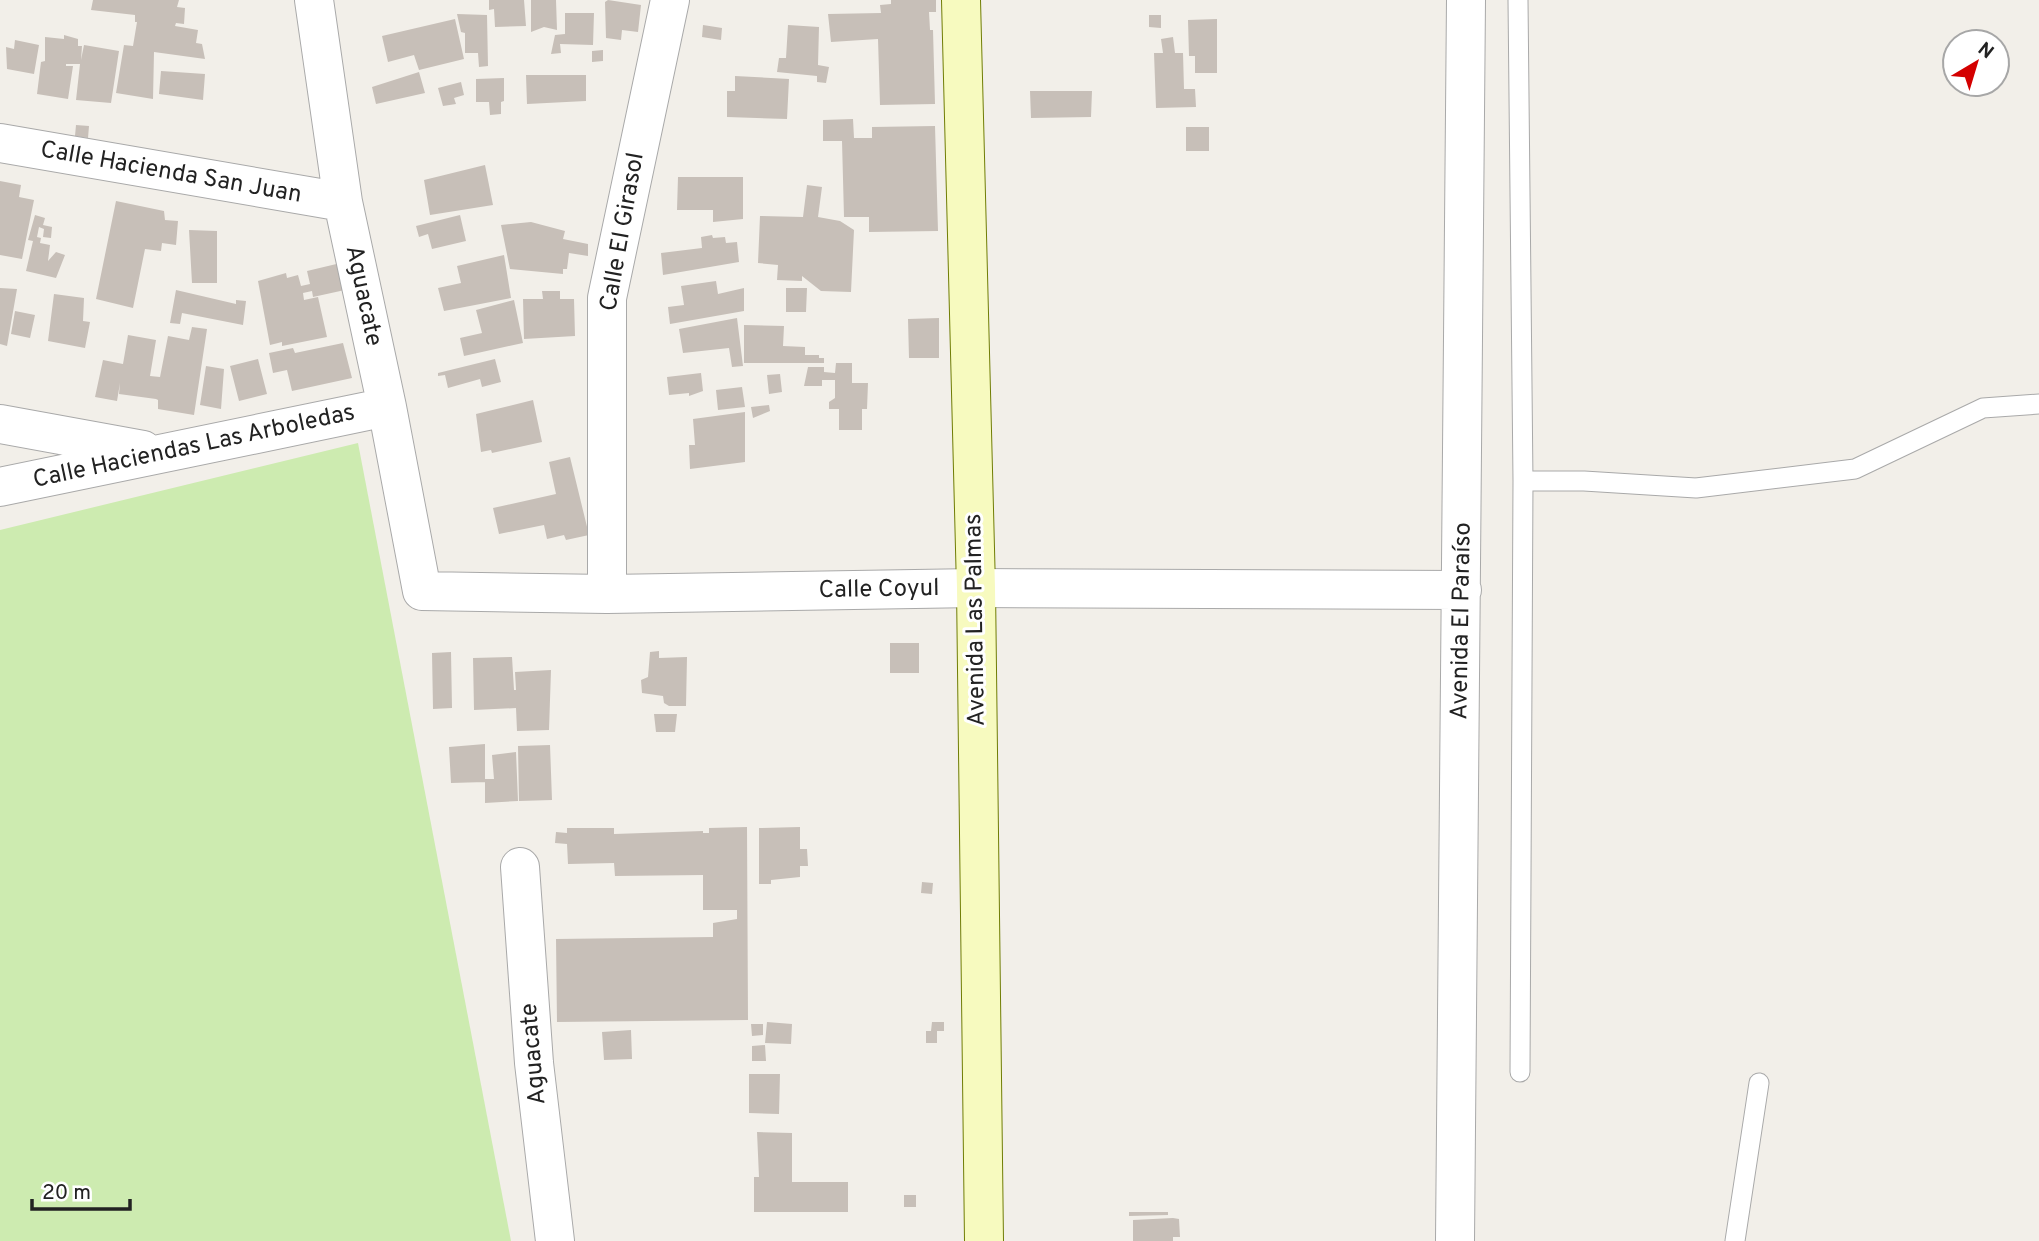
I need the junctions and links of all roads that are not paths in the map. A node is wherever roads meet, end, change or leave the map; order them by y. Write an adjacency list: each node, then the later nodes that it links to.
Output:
1 (314, 0): 7 (street, Aguacate)
2 (670, 0): 17 (street, Calle El Girasol)
3 (961, 0): 14 (street, Avenida Las Palmas)
4 (1466, 0): 15 (street, Avenida El Paraíso)
5 (1518, 0): 12 (lane)
6 (0, 144): 7 (street, Calle Hacienda San Juan)
7 (343, 202): 9 (street, Aguacate)
8 (2039, 404): 12 (lane)
9 (387, 407): 11 (street, Calle Haciendas Las Arboledas); 16 (street, Aguacate)
10 (0, 424): 11 (street)
11 (159, 453): 13 (street, Calle Haciendas Las Arboledas)
12 (1523, 481): 19 (lane)
13 (0, 487)
14 (976, 588): 15 (street, Calle Coyul); 17 (street, Calle Coyul); 22 (street, Avenida Las Palmas)
15 (1462, 590): 23 (street, Avenida El Paraíso)
16 (422, 591): 17 (street, Calle Coyul)
17 (607, 593)
18 (520, 867): 21 (street, Aguacate)
19 (1520, 1072)
20 (1759, 1083): 24 (lane)
21 (555, 1241)
22 (984, 1241)
23 (1455, 1241)
24 (1734, 1241)

